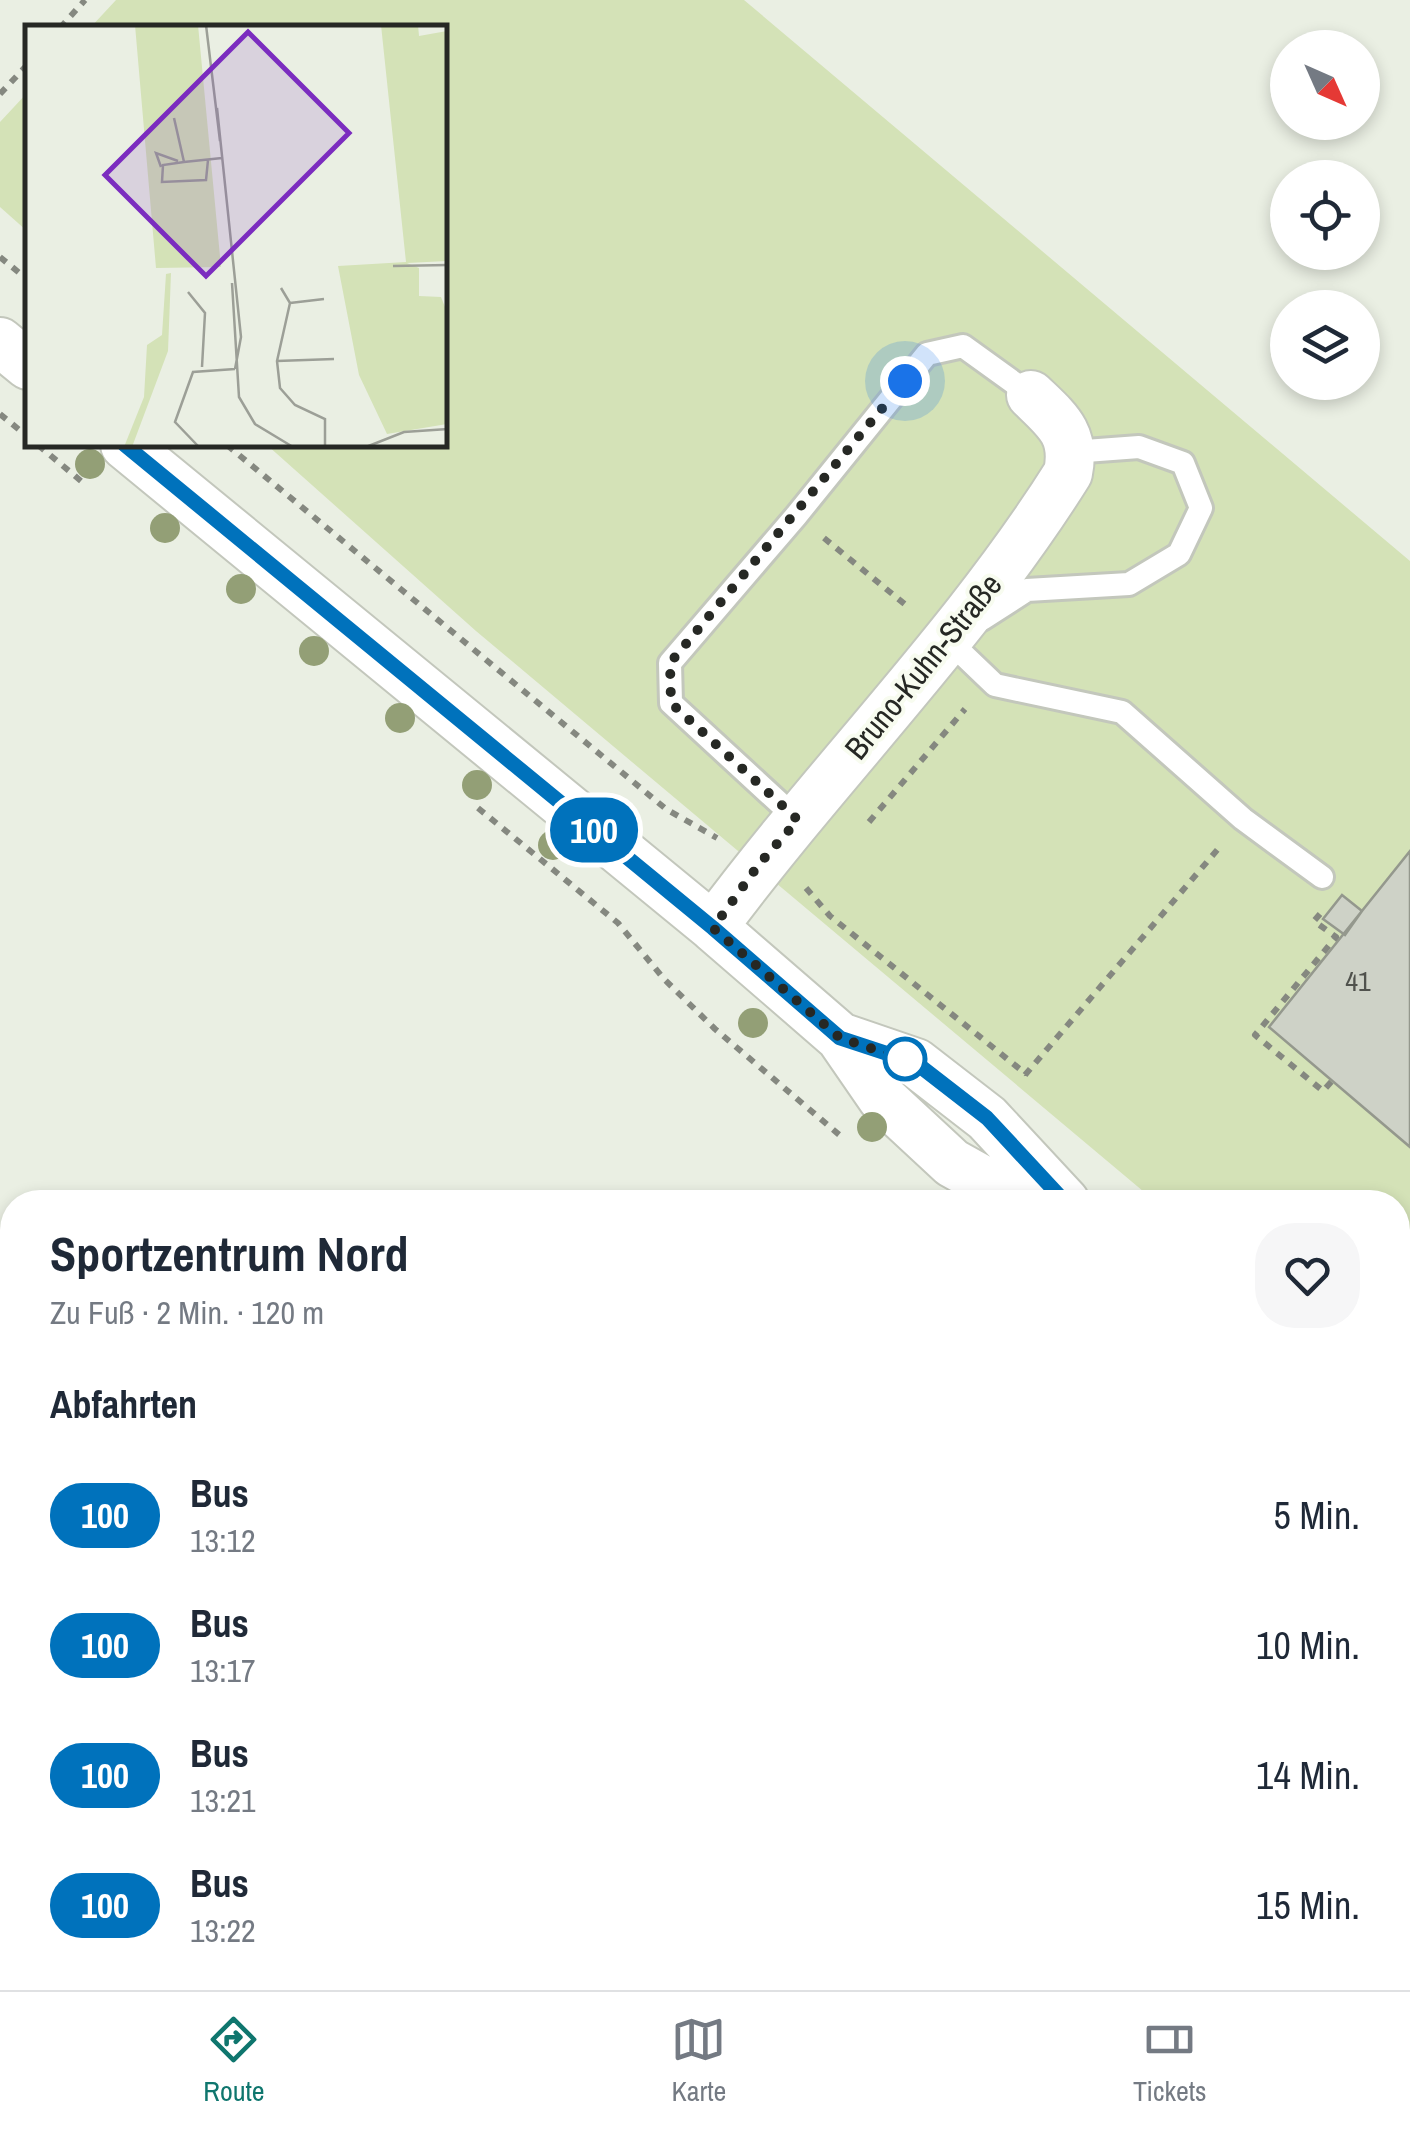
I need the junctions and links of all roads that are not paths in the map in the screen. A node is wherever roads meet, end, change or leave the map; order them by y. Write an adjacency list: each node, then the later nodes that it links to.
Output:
1 (0, 342): 2 (street)
2 (25, 363)
3 (1031, 395): 5 (street); 7 (lane)
4 (129, 448): 9 (street)
5 (1072, 452): 6 (street, Bruno-Kuhn-Straße); 6 (lane)
6 (948, 640): 7 (street, Bruno-Kuhn-Straße); 8 (lane)
7 (798, 820): 9 (street, Bruno-Kuhn-Straße)
8 (1322, 877)
9 (713, 928): 10 (street)
10 (840, 1038): 11 (street); 12 (street)
11 (1000, 1190)
12 (1054, 1190)

